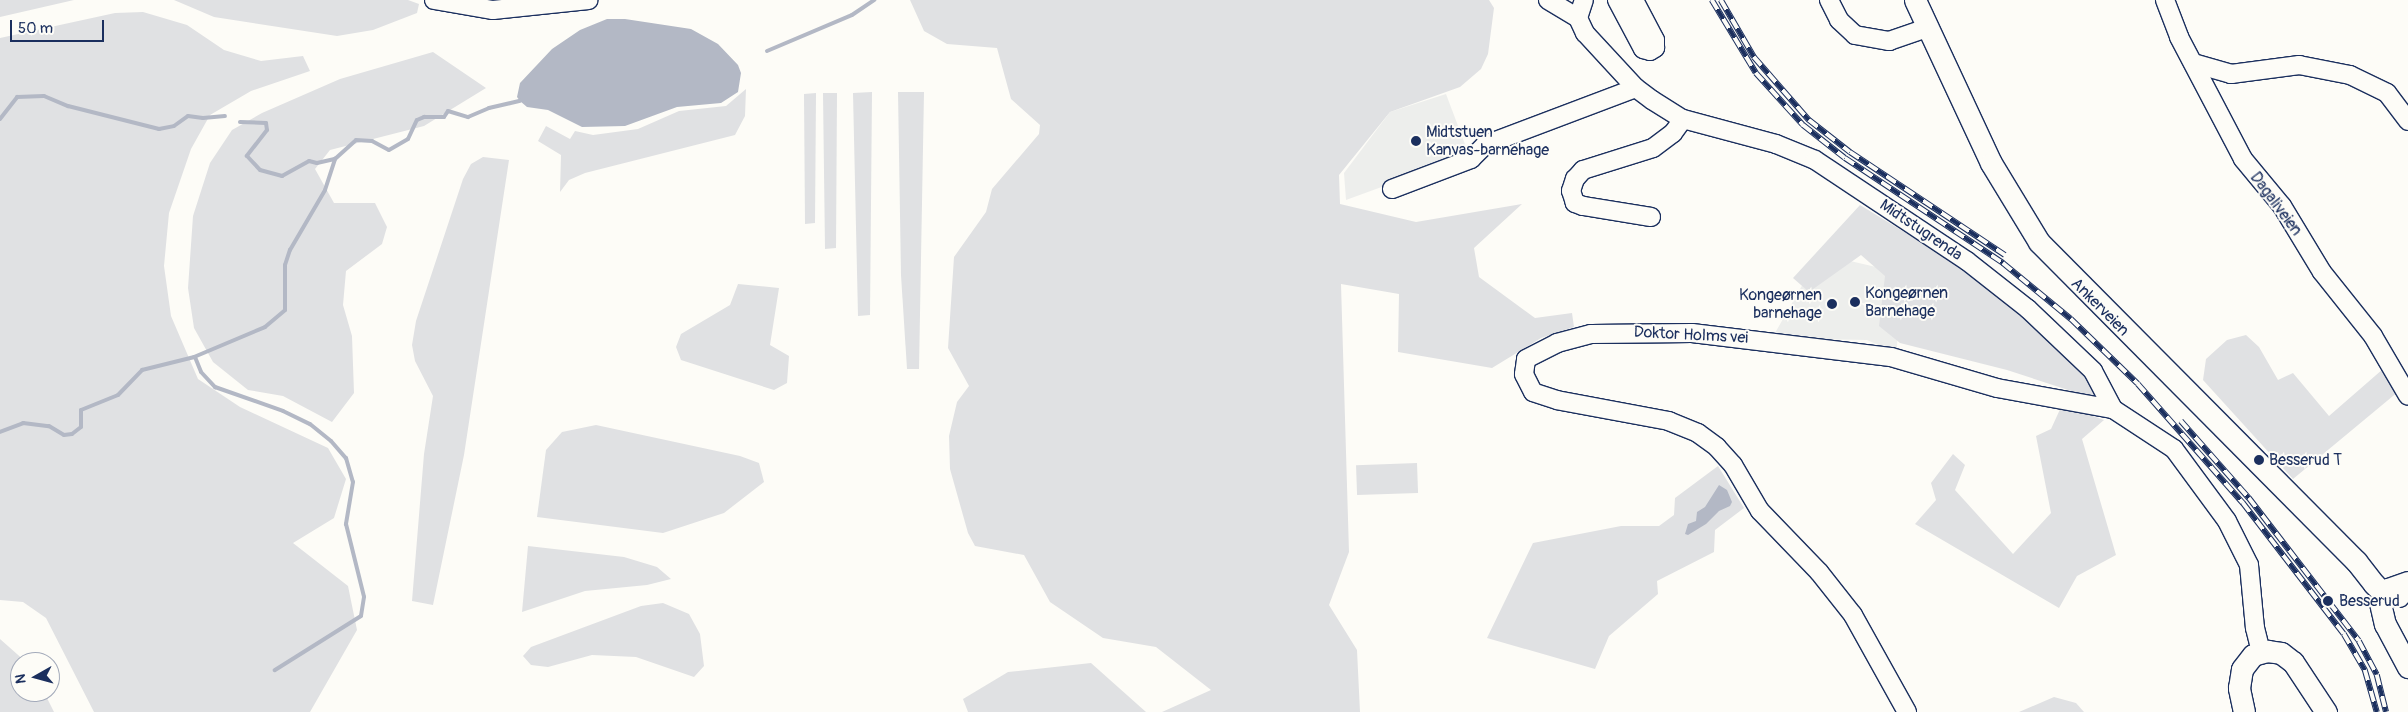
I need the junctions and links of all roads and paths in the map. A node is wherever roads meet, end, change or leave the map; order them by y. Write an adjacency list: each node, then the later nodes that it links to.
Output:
1 (434, 0): 2 (street)
2 (588, 0)
3 (1548, 0): 10 (street, Midtstugrenda)
4 (1584, 0): 10 (street)
5 (1617, 0): 6 (street)
6 (1634, 0)
7 (1829, 0): 11 (street)
8 (1915, 0): 11 (main road, Ankerveien)
9 (2165, 0): 12 (street, Dagaliveien)
10 (1578, 18): 13 (street, Midtstugrenda)
11 (1927, 28): 20 (main road, Ankerveien)
12 (2193, 63): 15 (street); 18 (street, Dagaliveien)
13 (1636, 88): 14 (street, Midtstugrenda); 16 (street)
14 (1683, 119): 17 (street); 19 (street, Midtstugrenda)
15 (2408, 121)
16 (1392, 189)
17 (1651, 218)
18 (2408, 396)
19 (2113, 409): 21 (street, Doktor Holms vei); 23 (street, Doktor Holms vei)
20 (2398, 588): 22 (main road)
21 (2261, 652): 24 (main road); 25 (main road)
22 (2408, 667)
23 (1906, 712)
24 (2244, 712)
25 (2326, 712)

